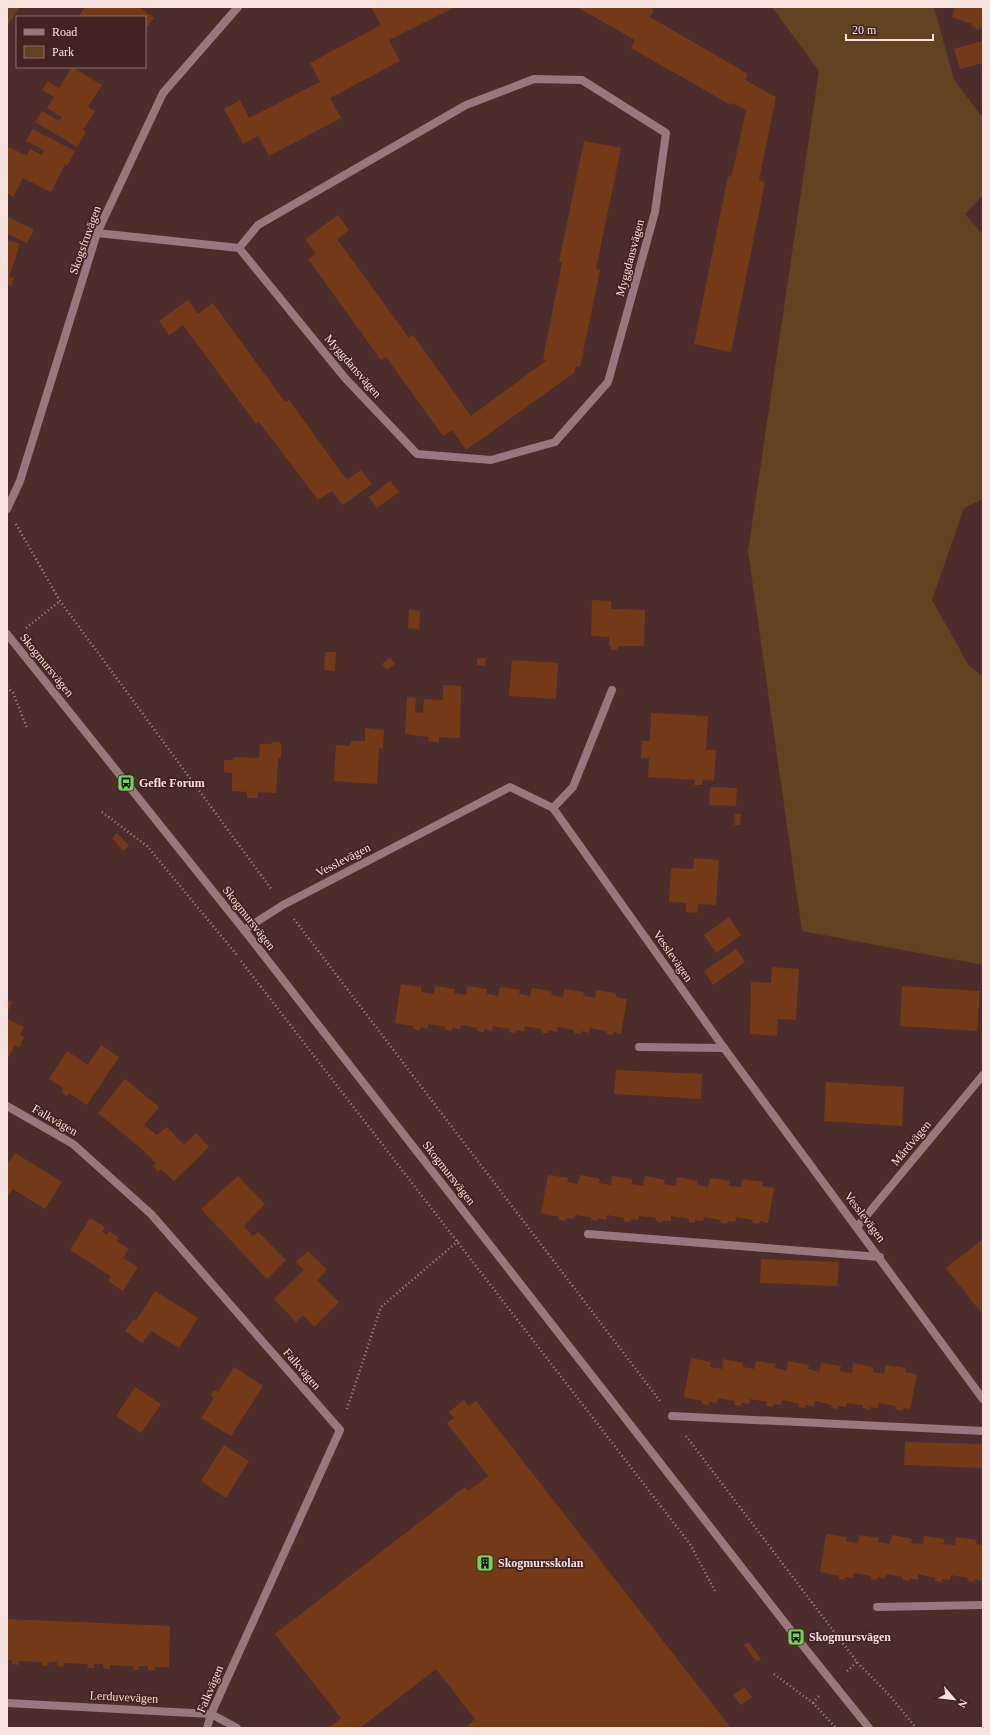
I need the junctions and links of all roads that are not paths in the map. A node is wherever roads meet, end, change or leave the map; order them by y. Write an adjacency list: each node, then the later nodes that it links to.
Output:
1 (238, 7): 2 (street, Skogsfruvägen)
2 (97, 233): 3 (street); 4 (street, Skogsfruvägen)
3 (239, 248): 3 (street, Myggdansvägen)
4 (7, 509)
5 (9, 637): 8 (street, Skogmursvägen)
6 (612, 690): 7 (street)
7 (553, 808): 8 (street, Vesslevägen); 10 (street, Vesslevägen)
8 (244, 930): 25 (street, Skogmursvägen)
9 (639, 1048): 10 (street)
10 (724, 1048): 13 (street, Vesslevägen)
11 (983, 1075): 13 (street, Mårdvägen)
12 (7, 1106): 22 (street, Falkvägen)
13 (857, 1227): 15 (street, Vesslevägen)
14 (588, 1234): 15 (street)
15 (880, 1258): 16 (street, Vesslevägen)
16 (983, 1399)
17 (672, 1416): 18 (street)
18 (983, 1431)
19 (983, 1605): 20 (street)
20 (877, 1607)
21 (7, 1703): 22 (street, Lerduvevägen)
22 (211, 1714): 23 (street, Falkvägen); 24 (street, Lerduvevägen)
23 (206, 1728)
24 (237, 1728)
25 (869, 1728)

